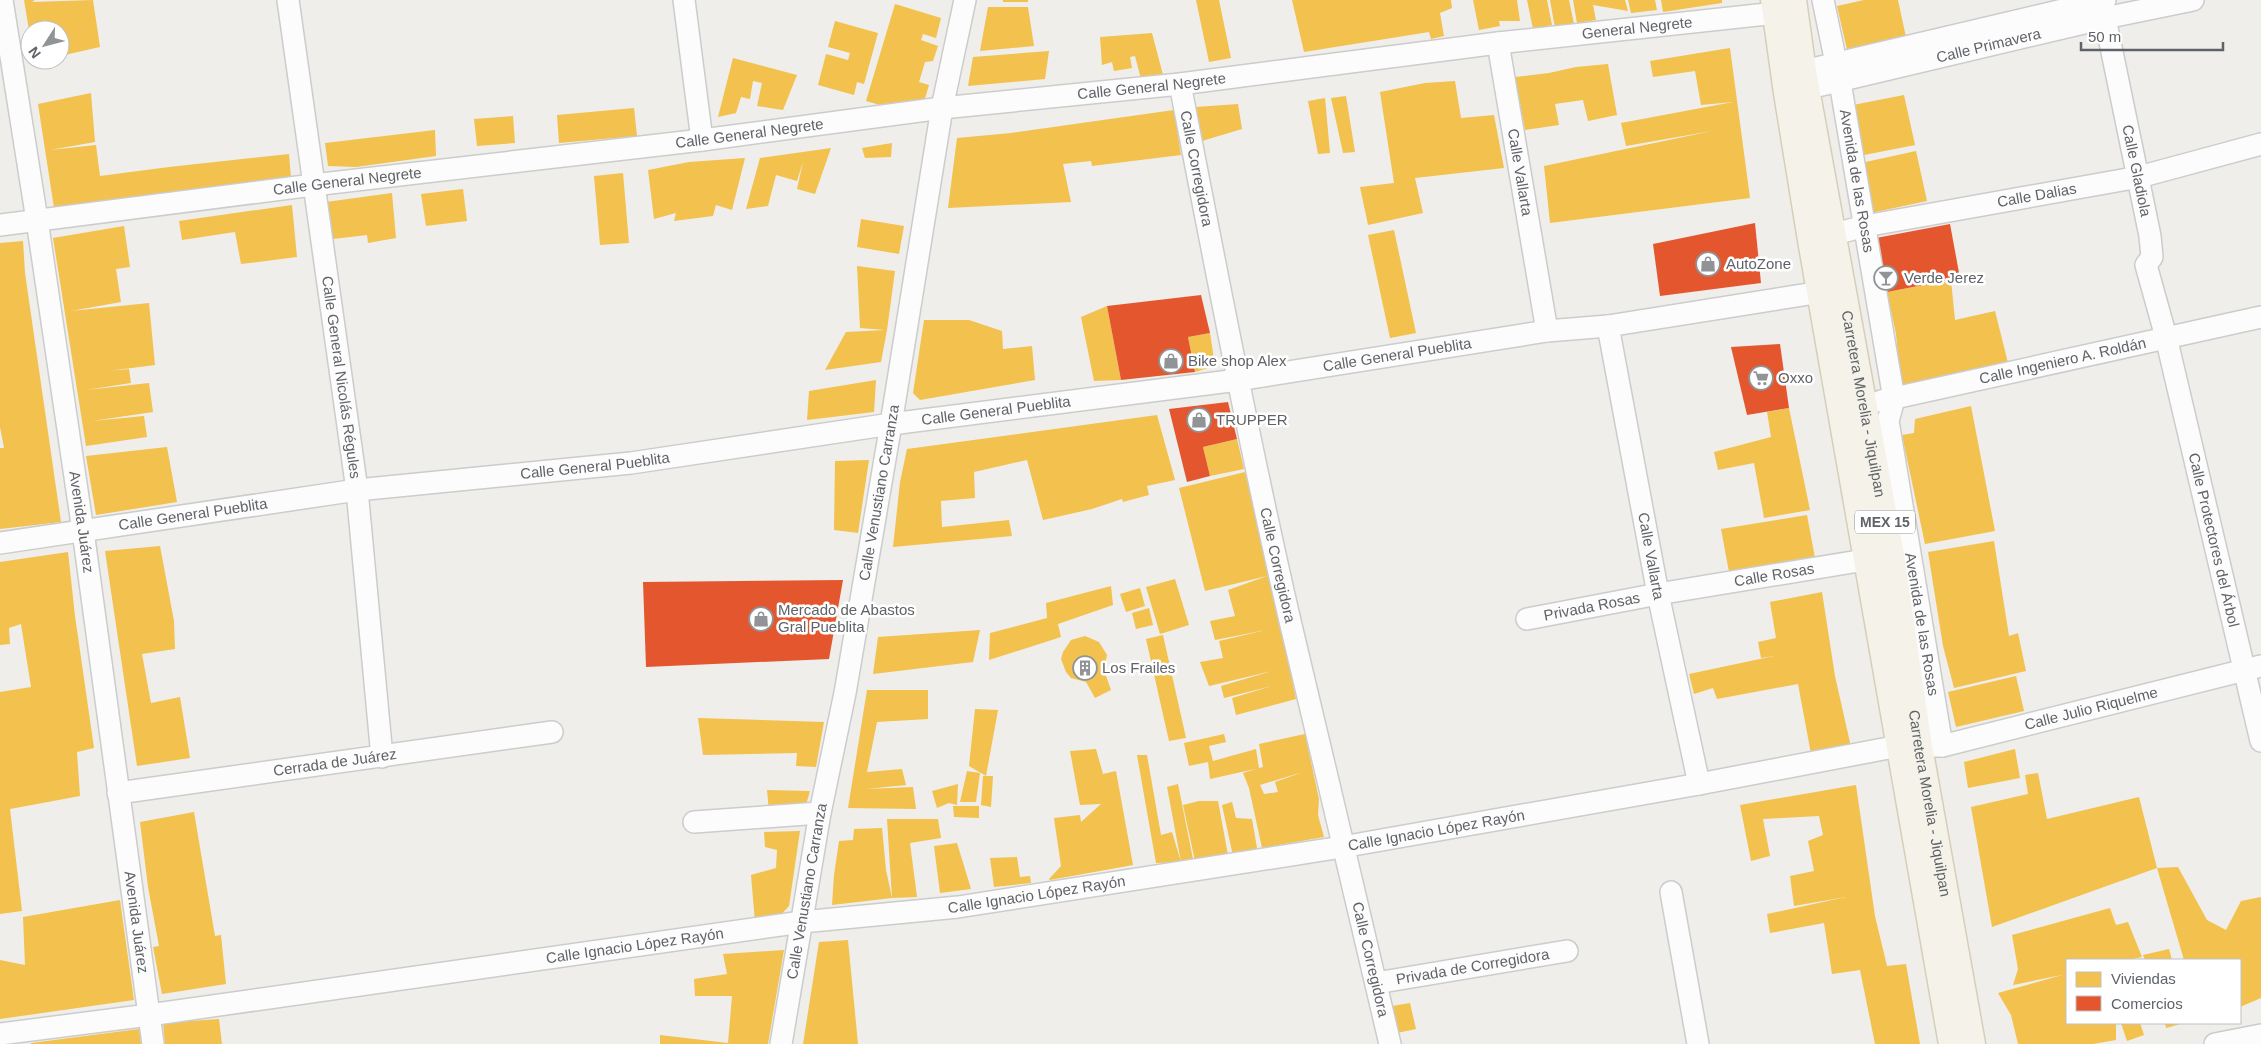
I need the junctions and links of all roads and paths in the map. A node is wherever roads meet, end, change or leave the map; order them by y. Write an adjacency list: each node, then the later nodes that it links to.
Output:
1 (2, 0): 18 (street, Avenida Juárez)
2 (288, 0): 17 (street, Calle General Nicolás Régules)
3 (684, 0): 14 (street)
4 (965, 0): 13 (street, Calle Venustiano Carranza)
5 (1823, 0): 10 (street, Avenida de las Rosas)
6 (2193, 0): 8 (street, Calle Primavera)
7 (1781, 4): 9 (street, General Negrete); 11 (main road, Carretera Morelia - Jiquilpan / MEX 15)
8 (2104, 5): 10 (street, Calle Primavera); 16 (street, Calle Gladiola)
9 (1498, 43): 12 (street, Calle General Negrete); 25 (street, Calle Vallarta)
10 (1837, 73): 11 (street, Calle Primavera); 20 (street, Avenida de las Rosas)
11 (1795, 82): 21 (main road, Carretera Morelia - Jiquilpan / MEX 15)
12 (1180, 84): 13 (street, Calle General Negrete); 27 (street, Calle Corregidora)
13 (942, 108): 14 (street, Calle General Negrete); 30 (street, Calle Venustiano Carranza)
14 (702, 140): 17 (street, Calle General Negrete)
15 (2261, 144): 16 (street, Calle Dalias)
16 (2139, 177): 20 (street, Calle Dalias); 26 (street, Calle Gladiola)
17 (312, 185): 18 (street, Calle General Negrete); 31 (street, Calle General Nicolás Régules)
18 (37, 220): 19 (street, Calle General Negrete); 32 (street, Avenida Juárez)
19 (0, 226)
20 (1865, 226): 21 (street, Calle Dalias); 28 (street, Avenida de las Rosas)
21 (1823, 237): 22 (main road, Carretera Morelia - Jiquilpan / MEX 15)
22 (1832, 291): 24 (street, Calle General Pueblita); 29 (main road, Carretera Morelia - Jiquilpan / MEX 15); 34 (main road, Carretera Morelia - Jiquilpan / MEX 15)
23 (2261, 317): 26 (street, Calle Ingeniero A. Roldán)
24 (1608, 326): 25 (street, Calle General Pueblita); 35 (street, Calle Vallarta)
25 (1547, 331): 27 (street, Calle General Pueblita)
26 (2166, 338): 28 (street, Calle Ingeniero A. Roldán); 37 (street, Calle Protectores del Árbol)
27 (1238, 380): 30 (street, Calle General Pueblita); 46 (street, Calle Corregidora)
28 (1894, 399): 29 (street, Calle Ingeniero A. Roldán); 40 (street, Avenida de las Rosas)
29 (1864, 404): 34 (main road, Carretera Morelia - Jiquilpan / MEX 15)
30 (891, 424): 31 (street, Calle General Pueblita); 44 (street, Calle Venustiano Carranza)
31 (356, 490): 32 (street, Calle General Pueblita); 41 (street, Calle General Nicolás Régules)
32 (83, 531): 33 (street, Calle General Pueblita); 43 (street, Avenida Juárez)
33 (0, 543)
34 (1879, 558): 35 (street, Calle Rosas); 40 (main road, Carretera Morelia - Jiquilpan / MEX 15)
35 (1658, 594): 36 (street, Privada Rosas); 42 (street, Calle Vallarta)
36 (1526, 619)
37 (2252, 668): 39 (street, Calle Protectores del Árbol); 40 (street, Calle Julio Riquelme)
38 (552, 732): 41 (street, Cerrada de Juárez)
39 (2261, 741)
40 (1920, 746): 42 (street, Calle Ignacio López Rayón); 58 (main road, Carretera Morelia - Jiquilpan / MEX 15); 59 (main road, Carretera Morelia - Jiquilpan / MEX 15)
41 (382, 757): 43 (street, Cerrada de Juárez)
42 (1699, 784): 46 (street, Calle Ignacio López Rayón)
43 (118, 793): 51 (street, Avenida Juárez)
44 (820, 813): 45 (street); 48 (street, Calle Venustiano Carranza)
45 (694, 822)
46 (1342, 847): 48 (street, Calle Ignacio López Rayón); 50 (street, Calle Corregidora)
47 (1672, 892): 57 (street)
48 (802, 922): 51 (street, Calle Ignacio López Rayón); 55 (street, Calle Venustiano Carranza)
49 (1567, 951): 50 (street, Privada de Corregidora)
50 (1376, 983): 56 (street, Calle Corregidora)
51 (149, 1015): 52 (street, Calle Ignacio López Rayón); 54 (street, Avenida Juárez)
52 (0, 1034)
53 (2261, 1035): 60 (street)
54 (153, 1044)
55 (781, 1044)
56 (1390, 1044)
57 (1698, 1044)
58 (1952, 1044)
59 (1972, 1044)
60 (2215, 1044)

